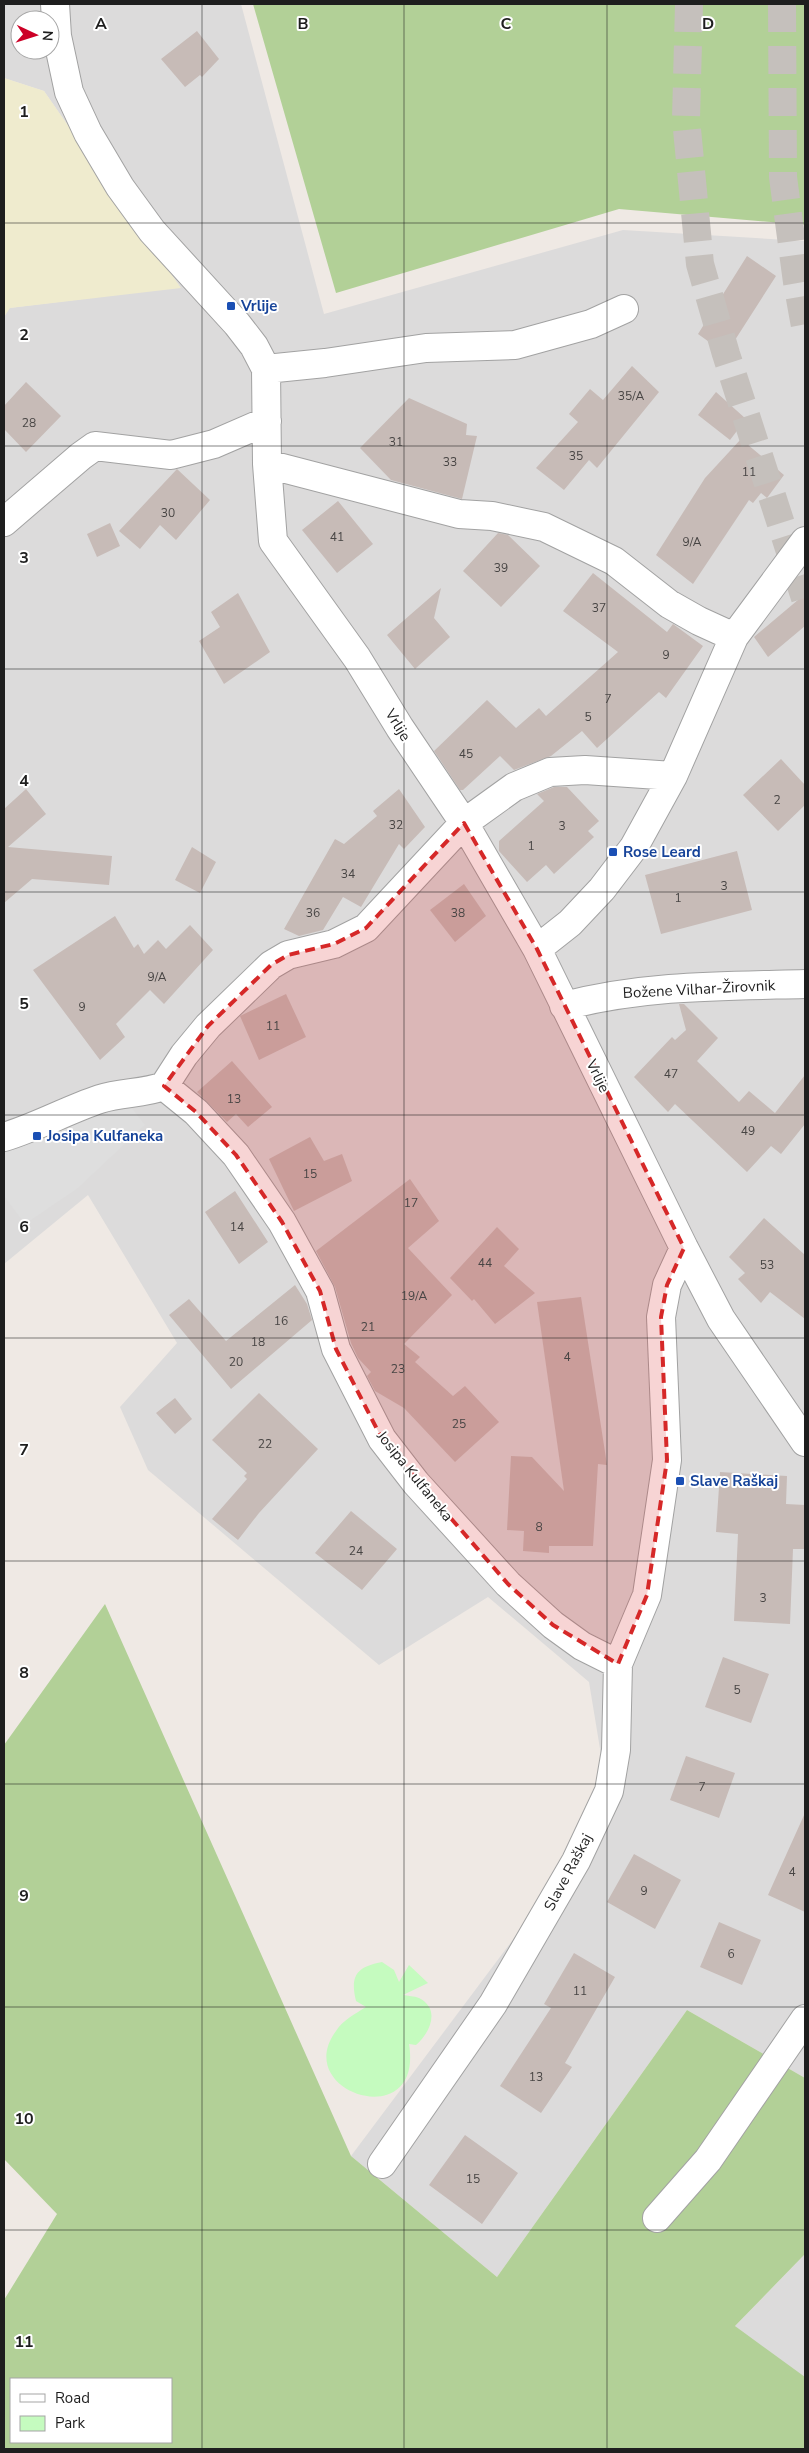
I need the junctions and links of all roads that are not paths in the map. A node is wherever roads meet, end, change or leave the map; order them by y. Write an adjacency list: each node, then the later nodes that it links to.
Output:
1 (55, 4): 3 (street, Vrlije)
2 (624, 309): 3 (street)
3 (266, 369): 4 (street, Vrlije)
4 (267, 421): 5 (street, Vrlije); 6 (street)
5 (268, 464): 8 (street); 10 (street, Vrlije)
6 (4, 522)
7 (805, 541): 8 (street)
8 (734, 637): 9 (street)
9 (673, 776): 10 (street); 11 (street)
10 (464, 823): 11 (street, Vrlije); 14 (street)
11 (537, 949): 13 (street, Vrlije)
12 (805, 984): 13 (street, Božene Vilhar-Žirovnik)
13 (564, 1006): 16 (street, Vrlije)
14 (164, 1086): 15 (street); 18 (street, Josipa Kulfaneka)
15 (4, 1137)
16 (684, 1248): 17 (street, Vrlije); 18 (street, Slave Raškaj)
17 (805, 1442)
18 (618, 1664): 20 (street, Slave Raškaj)
19 (804, 2021): 21 (street)
20 (382, 2164)
21 (657, 2218)

